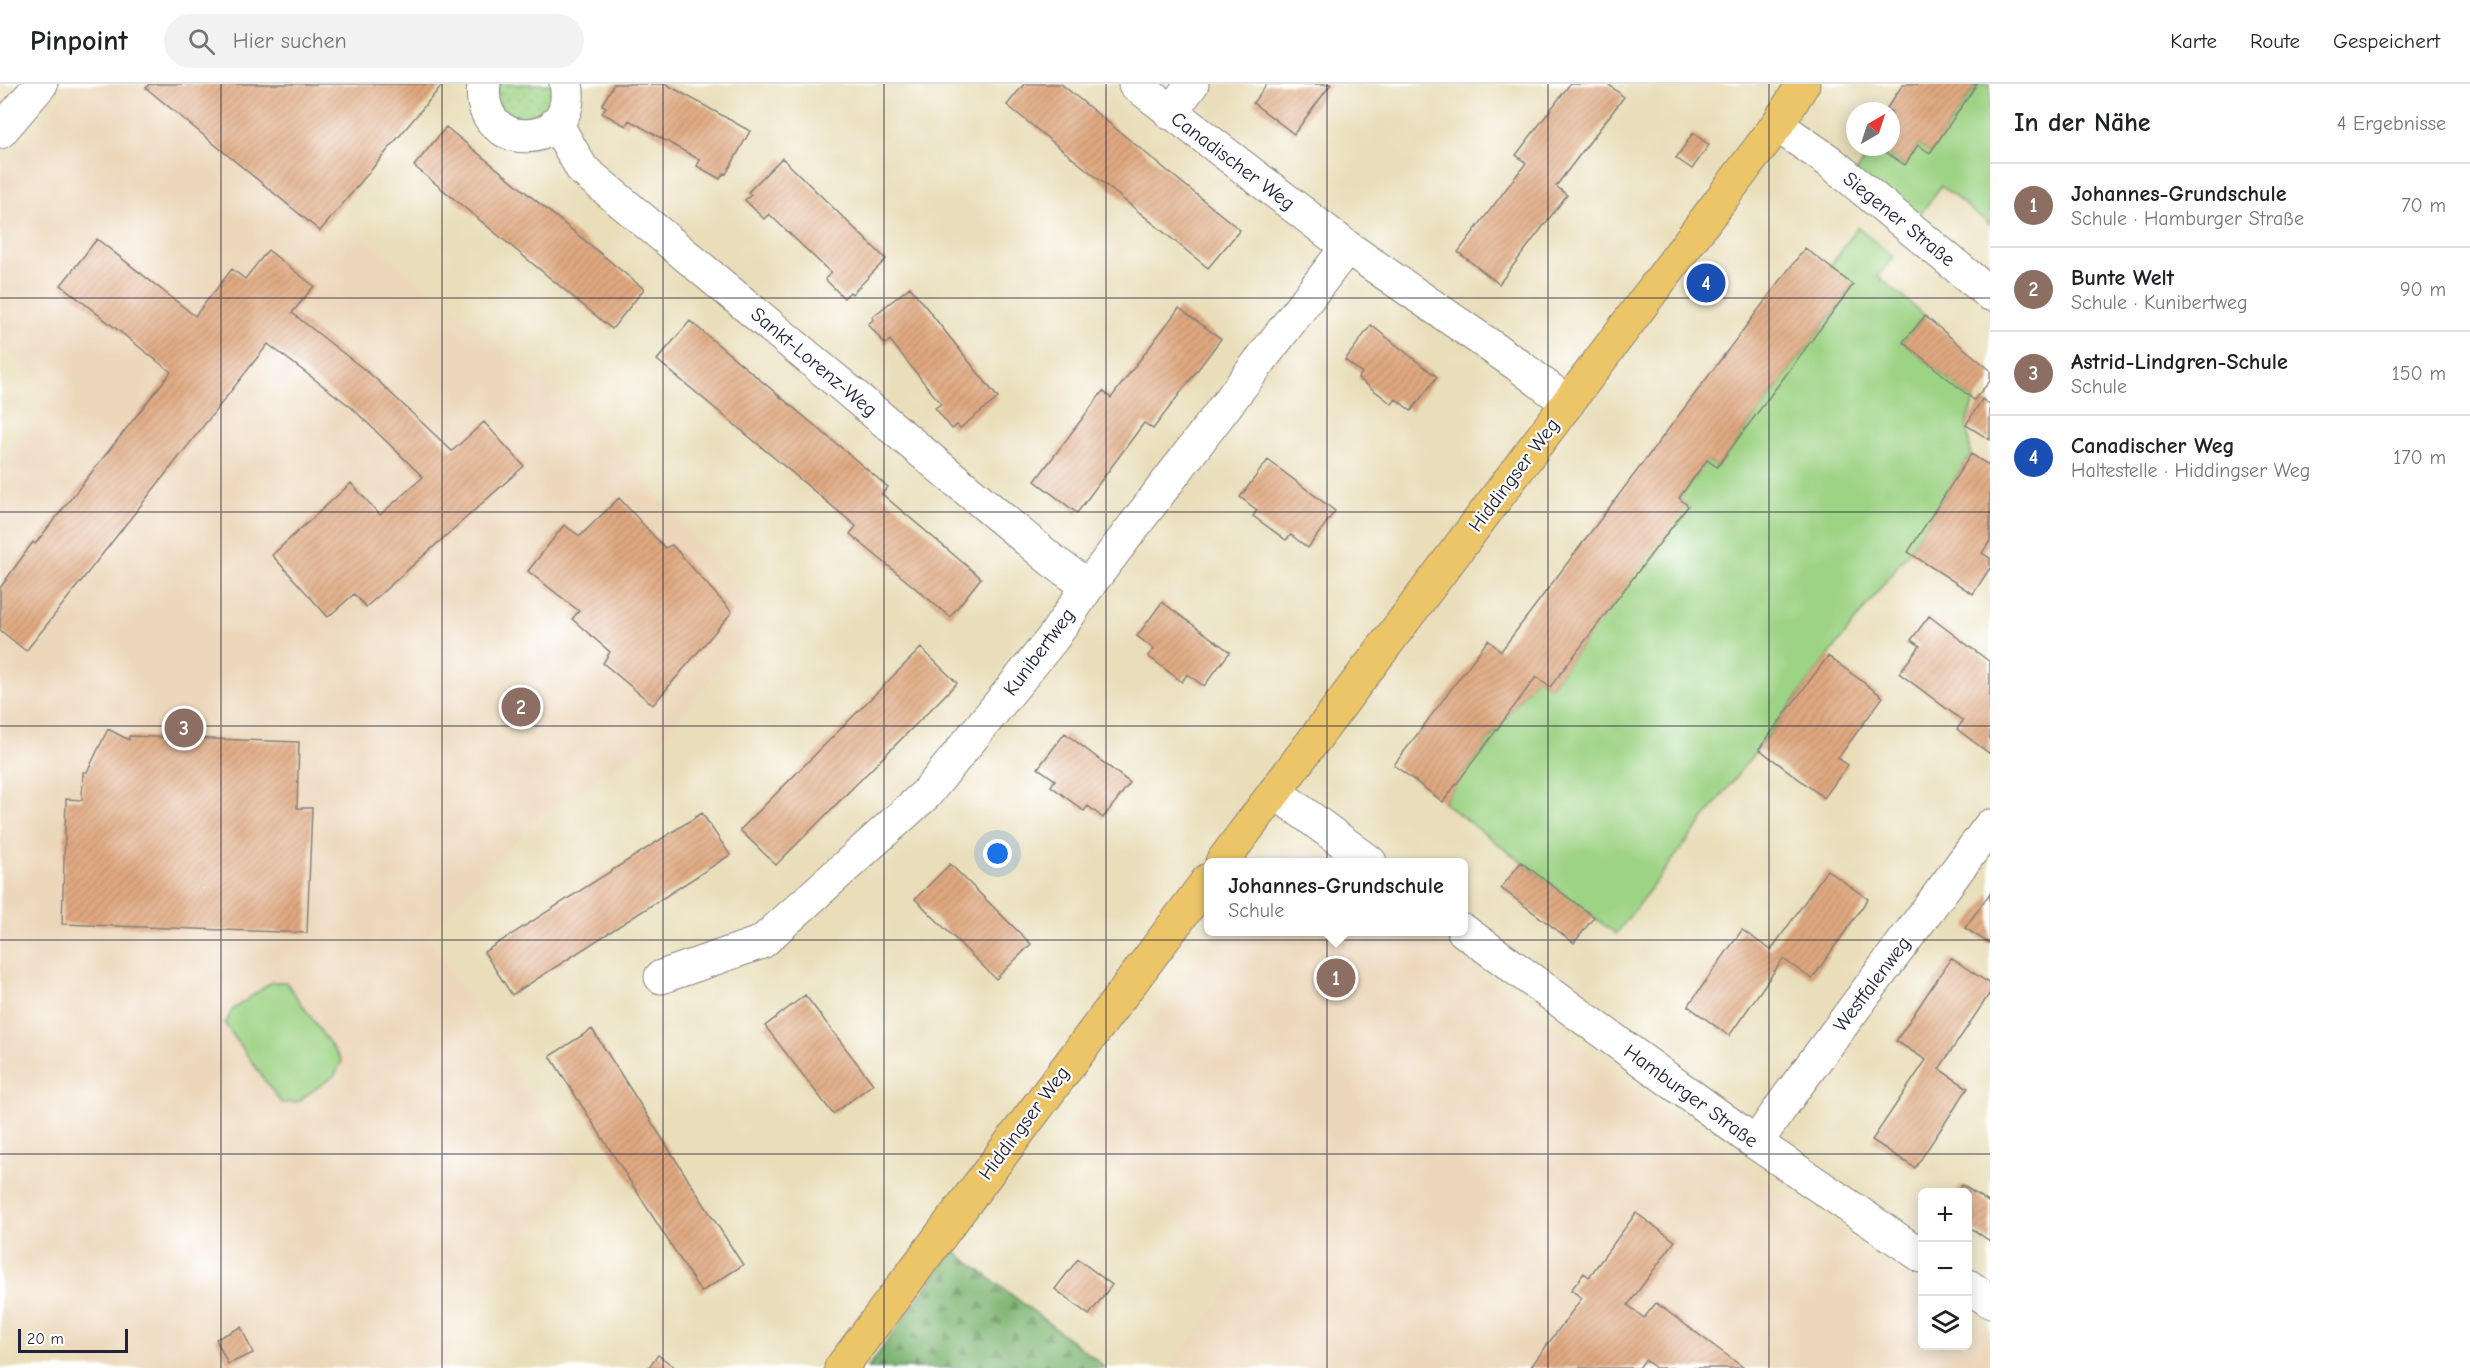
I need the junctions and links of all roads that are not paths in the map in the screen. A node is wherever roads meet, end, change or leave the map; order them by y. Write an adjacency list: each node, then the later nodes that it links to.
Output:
1 (41, 84): 10 (street)
2 (484, 84): 8 (street)
3 (566, 84): 8 (street)
4 (1135, 84): 7 (street, Canadischer Weg)
5 (1192, 84): 7 (street)
6 (1803, 84): 9 (main road, Hiddingser Weg)
7 (1170, 113): 11 (street, Canadischer Weg)
8 (556, 123): 14 (street, Sankt-Lorenz-Weg)
9 (1777, 125): 12 (street, Siegener Straße); 13 (main road, Hiddingser Weg)
10 (0, 132)
11 (1347, 247): 13 (street, Canadischer Weg); 14 (street, Kunibertweg)
12 (1990, 294)
13 (1568, 403): 15 (main road, Hiddingser Weg)
14 (1088, 586): 21 (street, Kunibertweg)
15 (1275, 792): 17 (main road, Hiddingser Weg); 18 (street)
16 (1990, 826): 22 (street, Westfalenweg)
17 (1224, 858)
18 (1365, 858)
19 (1204, 887): 26 (main road, Hiddingser Weg)
20 (1468, 934): 22 (street, Hamburger Straße)
21 (661, 977)
22 (1756, 1143): 23 (street, Hamburger Straße)
23 (1918, 1253)
24 (1972, 1289): 25 (street)
25 (1990, 1301)
26 (841, 1368)

